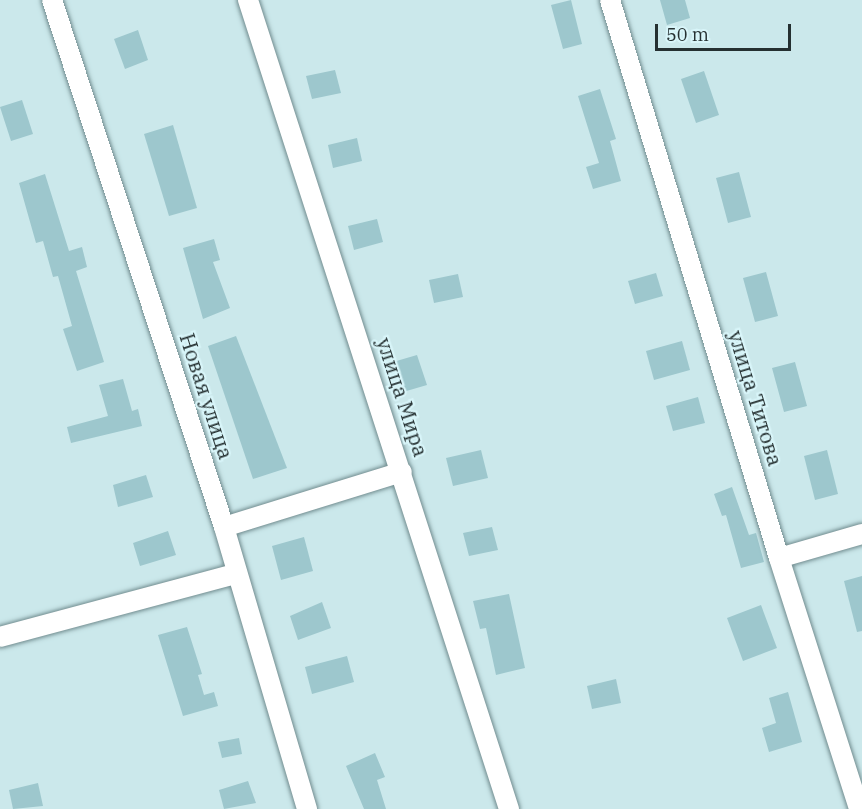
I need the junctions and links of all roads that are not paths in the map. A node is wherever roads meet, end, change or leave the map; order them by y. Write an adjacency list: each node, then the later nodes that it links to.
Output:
1 (52, 0): 5 (street, Новая улица)
2 (248, 0): 4 (street, улица Мира)
3 (610, 0): 7 (street, улица Титова)
4 (402, 472): 5 (street); 11 (street, улица Мира)
5 (224, 527): 8 (street, Новая улица)
6 (862, 534): 7 (street)
7 (778, 558): 12 (street, улица Титова)
8 (235, 574): 9 (street); 10 (street, Новая улица)
9 (0, 638)
10 (307, 809)
11 (509, 809)
12 (859, 809)

